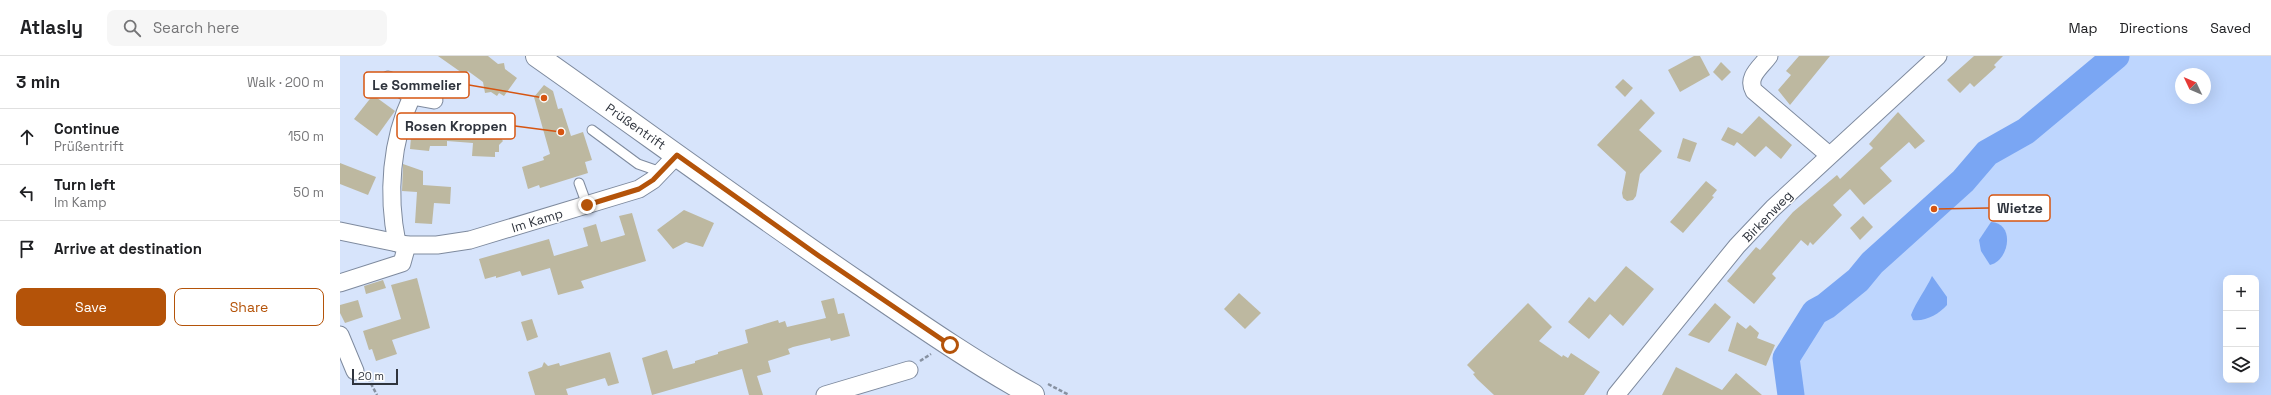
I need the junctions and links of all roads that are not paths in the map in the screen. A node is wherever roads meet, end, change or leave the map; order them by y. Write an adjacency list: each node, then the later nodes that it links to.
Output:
1 (537, 56): 8 (main road, Prüßentrift)
2 (1769, 56): 9 (street)
3 (1938, 56): 9 (street, Birkenweg)
4 (388, 80): 5 (street)
5 (412, 96): 6 (street); 14 (street)
6 (434, 100)
7 (592, 130): 10 (lane)
8 (677, 155): 10 (street, Im Kamp); 21 (main road, Prüßentrift)
9 (1828, 155): 22 (street, Birkenweg)
10 (660, 172): 12 (street, Im Kamp)
11 (579, 183): 12 (lane)
12 (587, 205): 14 (street, Im Kamp)
13 (340, 231): 14 (street, Im Kamp)
14 (402, 244): 15 (street)
15 (340, 283)
16 (340, 335): 18 (street)
17 (909, 370): 19 (street)
18 (355, 371)
19 (856, 391): 20 (street)
20 (825, 395)
21 (1033, 395)
22 (1616, 395)

